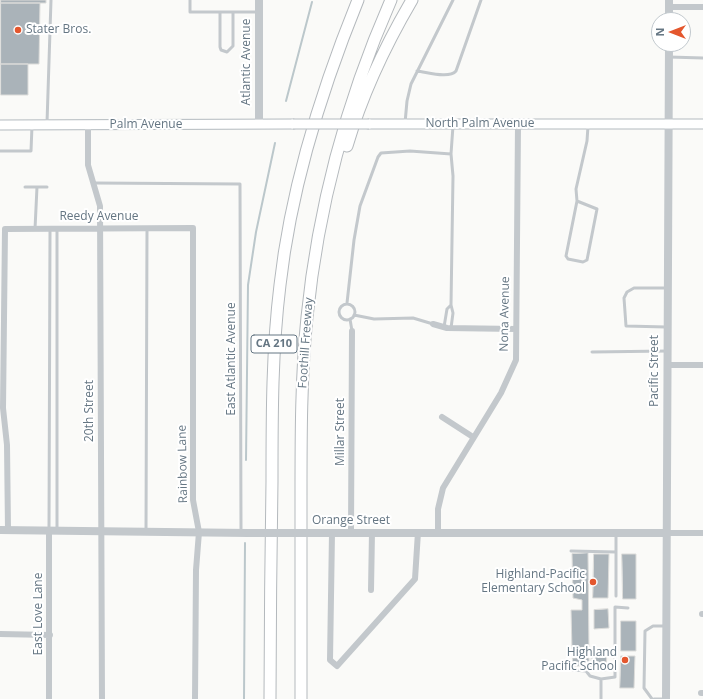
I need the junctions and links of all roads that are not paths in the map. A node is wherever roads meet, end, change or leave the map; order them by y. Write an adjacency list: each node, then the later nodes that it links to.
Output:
1 (51, 0): 27 (lane)
2 (190, 0): 11 (lane)
3 (259, 0): 13 (street, Atlantic Avenue)
4 (358, 0): 89 (highway, CA 210)
5 (391, 0): 42 (highway, Foothill Freeway / CA 210)
6 (412, 0): 42 (highway)
7 (453, 0): 17 (lane)
8 (481, 0): 17 (lane)
9 (669, 3): 10 (street)
10 (703, 7)
11 (220, 12): 12 (lane); 12 (lane)
12 (233, 12): 13 (lane)
13 (259, 12): 18 (street, Atlantic Avenue)
14 (668, 52): 15 (street, Pacific Street)
15 (668, 58): 16 (lane); 23 (street, Pacific Street)
16 (703, 58)
17 (417, 71): 20 (lane)
18 (259, 124): 19 (main road, Palm Avenue); 29 (main road, Palm Avenue)
19 (292, 124): 20 (main road, North Palm Avenue, bridge)
20 (405, 124): 21 (main road, North Palm Avenue)
21 (454, 124): 28 (main road, North Palm Avenue); 31 (lane)
22 (588, 124): 23 (main road, North Palm Avenue); 28 (main road, North Palm Avenue); 36 (lane)
23 (668, 124): 24 (main road); 43 (street, Pacific Street)
24 (703, 124)
25 (0, 125): 26 (main road, Palm Avenue)
26 (32, 125): 27 (main road, Palm Avenue); 30 (lane)
27 (47, 125): 29 (main road, Palm Avenue)
28 (518, 125): 52 (street, Nona Avenue)
29 (88, 126): 32 (street, 20th Street)
30 (0, 151)
31 (451, 154): 44 (lane); 45 (lane)
32 (94, 183): 38 (street, 20th Street); 71 (lane, East Atlantic Avenue)
33 (25, 187): 34 (lane)
34 (37, 187): 35 (lane); 37 (lane)
35 (47, 187)
36 (577, 201): 36 (lane)
37 (35, 228): 41 (street, Reedy Avenue); 53 (street, Reedy Avenue)
38 (101, 228): 39 (street, Reedy Avenue); 41 (street, Reedy Avenue); 64 (street, 20th Street)
39 (147, 228): 40 (street, Reedy Avenue); 65 (lane)
40 (192, 228): 66 (street, Rainbow Lane)
41 (53, 229): 63 (lane); 63 (lane)
42 (311, 280): 90 (highway, Foothill Freeway / CA 210)
43 (668, 288): 51 (street, Pacific Street); 51 (lane)
44 (347, 303): 46 (lane); 47 (lane)
45 (452, 305): 49 (lane); 50 (lane)
46 (354, 315): 47 (lane); 48 (lane)
47 (350, 319): 54 (lane)
48 (433, 324): 49 (street)
49 (444, 327): 50 (street)
50 (452, 328): 52 (street)
51 (667, 328): 56 (street, Pacific Street)
52 (516, 329): 61 (street, Nona Avenue)
53 (2, 330): 59 (street)
54 (352, 331): 67 (street, Millar Street)
55 (592, 352): 56 (lane)
56 (667, 352): 57 (street, Pacific Street)
57 (667, 365): 58 (street); 74 (street, Pacific Street)
58 (703, 365)
59 (2, 415): 62 (street)
60 (442, 417): 61 (street)
61 (473, 437): 70 (street, Nona Avenue)
62 (4, 530): 63 (street, Orange Street)
63 (53, 530): 64 (street, Orange Street); 83 (street, East Love Lane)
64 (101, 531): 65 (street, Orange Street); 87 (street, 20th Street)
65 (146, 532): 66 (street, Orange Street)
66 (200, 532): 71 (street, Orange Street); 88 (street, Rainbow Lane)
67 (351, 532): 68 (street, Orange Street); 72 (street, Orange Street)
68 (372, 532): 69 (street, Orange Street); 78 (street)
69 (418, 532): 70 (street, Orange Street); 72 (street)
70 (438, 532): 73 (street, Orange Street)
71 (244, 533): 72 (street, Orange Street, bridge)
72 (332, 533)
73 (616, 533): 74 (street, Orange Street); 77 (lane)
74 (666, 533): 75 (street, Orange Street); 81 (street, Pacific Street)
75 (703, 533)
76 (571, 551): 77 (lane)
77 (616, 552): 79 (lane)
78 (371, 590)
79 (616, 596)
80 (628, 608): 85 (lane)
81 (666, 626): 92 (lane); 93 (street, Pacific Street)
82 (0, 634): 83 (street)
83 (50, 635): 86 (street, East Love Lane)
84 (573, 670): 85 (lane)
85 (601, 679): 91 (lane)
86 (50, 699)
87 (102, 699)
88 (195, 699)
89 (270, 699)
90 (301, 699)
91 (601, 699)
92 (653, 699): 93 (lane)
93 (666, 699)

